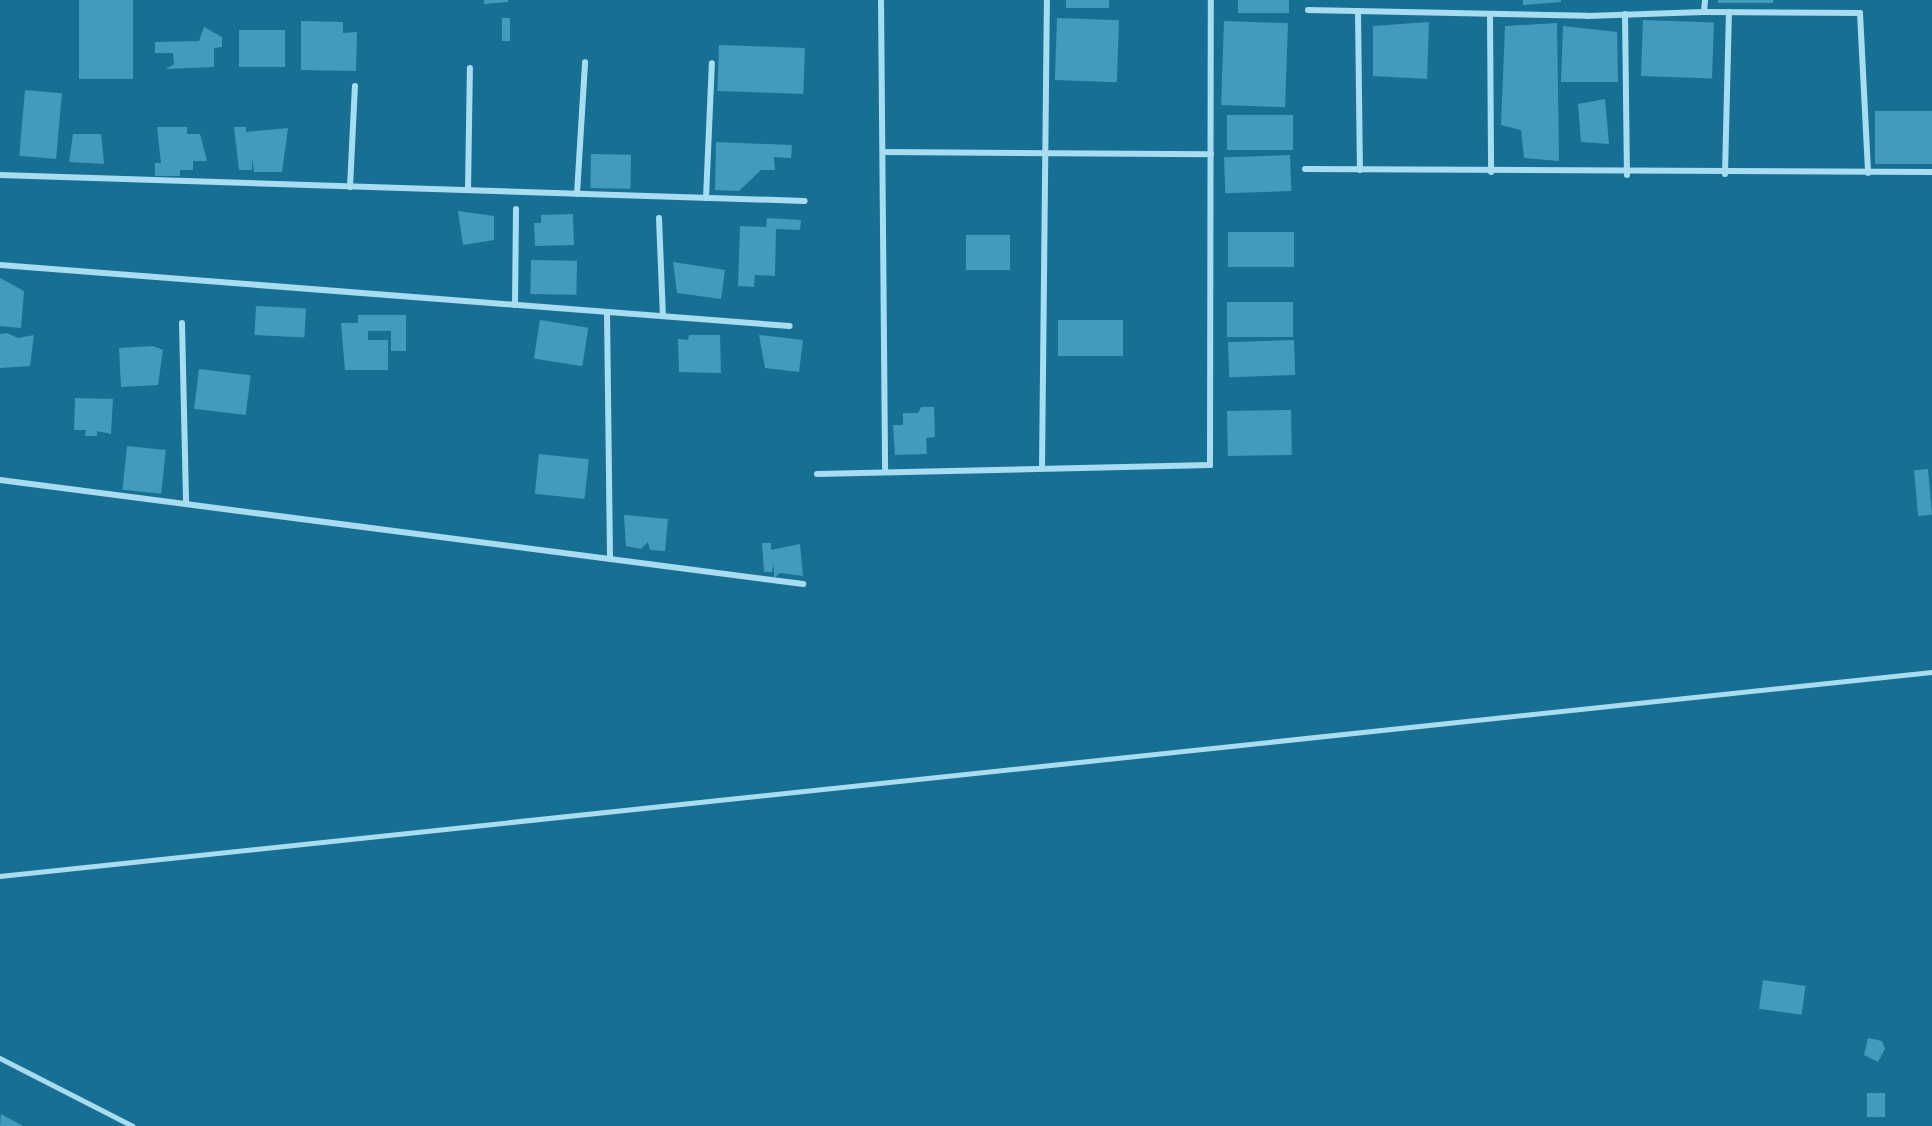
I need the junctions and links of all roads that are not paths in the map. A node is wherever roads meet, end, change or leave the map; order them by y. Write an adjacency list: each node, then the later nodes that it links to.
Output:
1 (881, 0): 15 (street)
2 (1047, 0): 16 (street)
3 (1211, 0): 17 (street)
4 (1705, 0): 7 (street)
5 (1308, 10): 6 (street)
6 (1358, 11): 9 (street); 19 (street)
7 (1704, 12): 8 (street); 10 (street)
8 (1729, 12): 22 (street); 23 (street)
9 (1490, 14): 10 (street); 20 (street)
10 (1625, 14): 25 (street)
11 (585, 62): 28 (street)
12 (712, 63): 29 (street)
13 (470, 68): 27 (street)
14 (355, 86): 26 (street)
15 (884, 152): 16 (street); 40 (street)
16 (1043, 153): 17 (street); 39 (street)
17 (1211, 154): 39 (street)
18 (1305, 170): 19 (street)
19 (1360, 170): 20 (street)
20 (1491, 172): 25 (street)
21 (1932, 172): 22 (street)
22 (1868, 173): 23 (street)
23 (1725, 174): 25 (street)
24 (0, 175): 26 (street)
25 (1627, 175)
26 (350, 187): 27 (street)
27 (468, 190): 28 (street)
28 (577, 194): 29 (street)
29 (706, 198): 30 (street)
30 (805, 201)
31 (516, 209): 34 (street)
32 (659, 218): 36 (street)
33 (0, 265): 34 (street)
34 (515, 305): 35 (street)
35 (607, 312): 36 (street); 44 (street)
36 (663, 316): 38 (street)
37 (182, 323): 43 (street)
38 (790, 326)
39 (1042, 468): 40 (street)
40 (885, 471): 41 (street)
41 (817, 474)
42 (0, 480): 43 (street)
43 (186, 504): 44 (street)
44 (610, 559): 45 (street)
45 (802, 584)
46 (1932, 672): 47 (lane)
47 (0, 876)
48 (0, 1058): 49 (lane)
49 (133, 1126)

